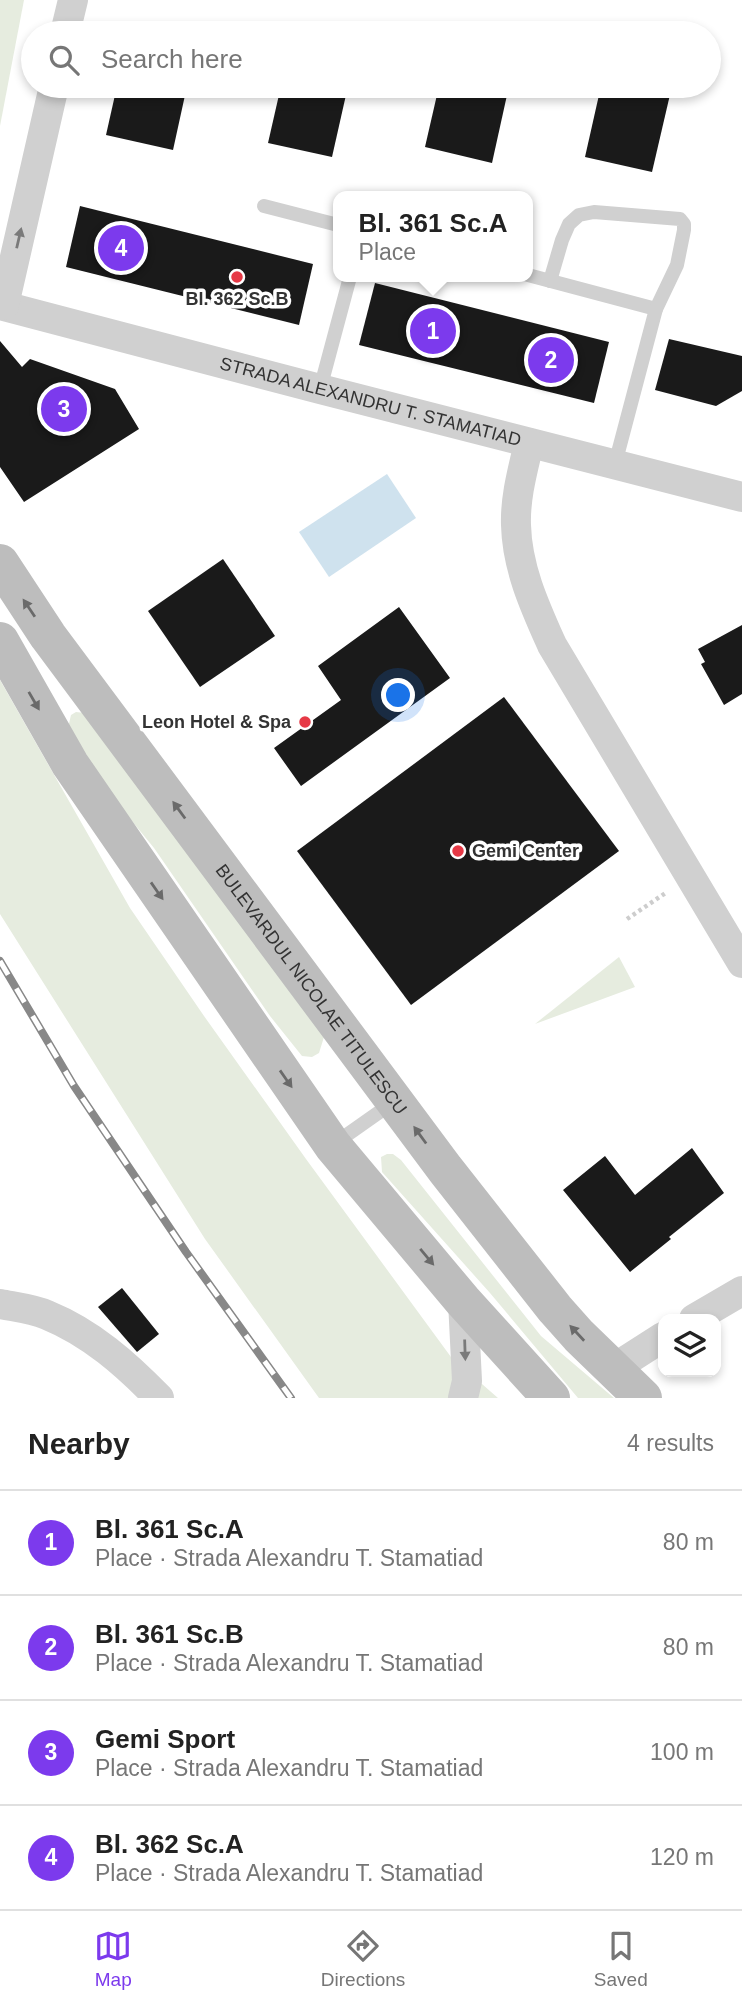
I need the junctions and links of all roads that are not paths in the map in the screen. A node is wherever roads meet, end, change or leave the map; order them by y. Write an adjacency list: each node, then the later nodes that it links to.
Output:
1 (73, 0): 2 (street)
2 (68, 21)
3 (51, 98): 9 (street, one-way to 3)
4 (264, 206): 5 (lane)
5 (333, 224)
6 (533, 277): 7 (lane)
7 (550, 281): 10 (lane); 10 (lane)
8 (349, 282): 11 (lane)
9 (2, 305): 11 (street, STRADA ALEXANDRU T. STAMATIAD)
10 (656, 309): 13 (lane)
11 (320, 389): 12 (street, STRADA ALEXANDRU T. STAMATIAD)
12 (529, 443): 13 (street, STRADA ALEXANDRU T. STAMATIAD); 17 (street)
13 (615, 464): 14 (street, STRADA ALEXANDRU T. STAMATIAD)
14 (742, 496)
15 (0, 563): 18 (main road, BULEVARDUL NICOLAE TITULESCU, one-way to 15)
16 (0, 641): 19 (main road, one-way to 19)
17 (742, 963)
18 (396, 1100): 19 (lane); 25 (main road, BULEVARDUL NICOLAE TITULESCU, one-way to 18)
19 (332, 1146): 21 (main road, one-way to 21)
20 (742, 1291): 23 (street)
21 (463, 1301): 27 (street, one-way to 27); 28 (main road)
22 (0, 1304): 26 (street)
23 (703, 1314)
24 (658, 1340): 25 (street)
25 (613, 1369): 29 (main road, BULEVARDUL NICOLAE TITULESCU)
26 (159, 1398)
27 (463, 1398)
28 (551, 1398)
29 (643, 1398)

